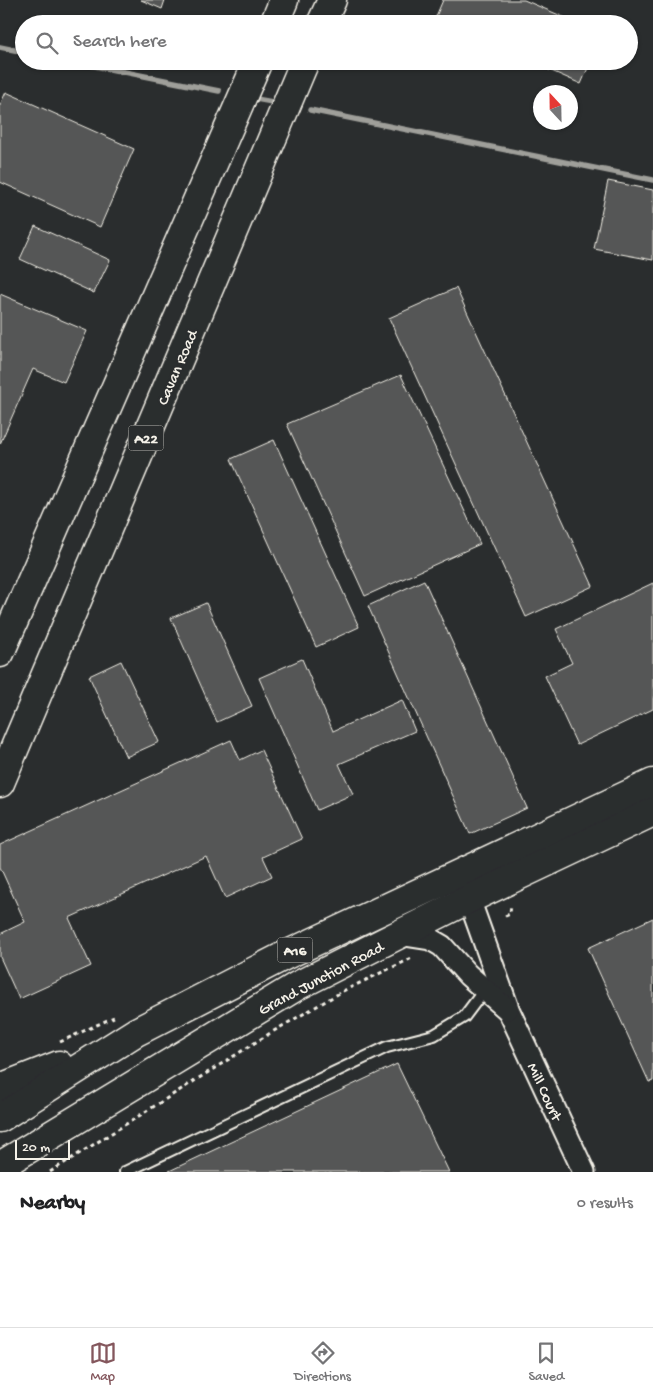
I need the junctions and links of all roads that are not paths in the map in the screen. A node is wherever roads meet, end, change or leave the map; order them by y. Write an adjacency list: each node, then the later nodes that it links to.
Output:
1 (284, 0): 3 (main road)
2 (332, 0): 4 (main road)
3 (278, 15)
4 (325, 15)
5 (254, 70): 7 (main road)
6 (300, 73): 9 (main road, Cavan Road / A22)
7 (0, 653)
8 (653, 783): 11 (main road, Grand Junction Road / A16)
9 (0, 784)
10 (653, 812): 12 (main road, Grand Junction Road / A16)
11 (456, 874): 12 (street, Mill Court); 16 (main road, Grand Junction Road / A16)
12 (469, 899): 13 (main road, Grand Junction Road / A16); 15 (street, Mill Court)
13 (398, 934): 14 (street, Mill Court); 18 (main road, Grand Junction Road / A16)
14 (485, 989): 15 (street, Mill Court); 22 (lane)
15 (509, 1011): 23 (street, Mill Court)
16 (136, 1032): 17 (main road); 19 (main road, Grand Junction Road / A16)
17 (0, 1088)
18 (88, 1112): 20 (main road, Grand Junction Road / A16); 21 (main road)
19 (0, 1118)
20 (0, 1166)
21 (12, 1172)
22 (125, 1172)
23 (584, 1172)

